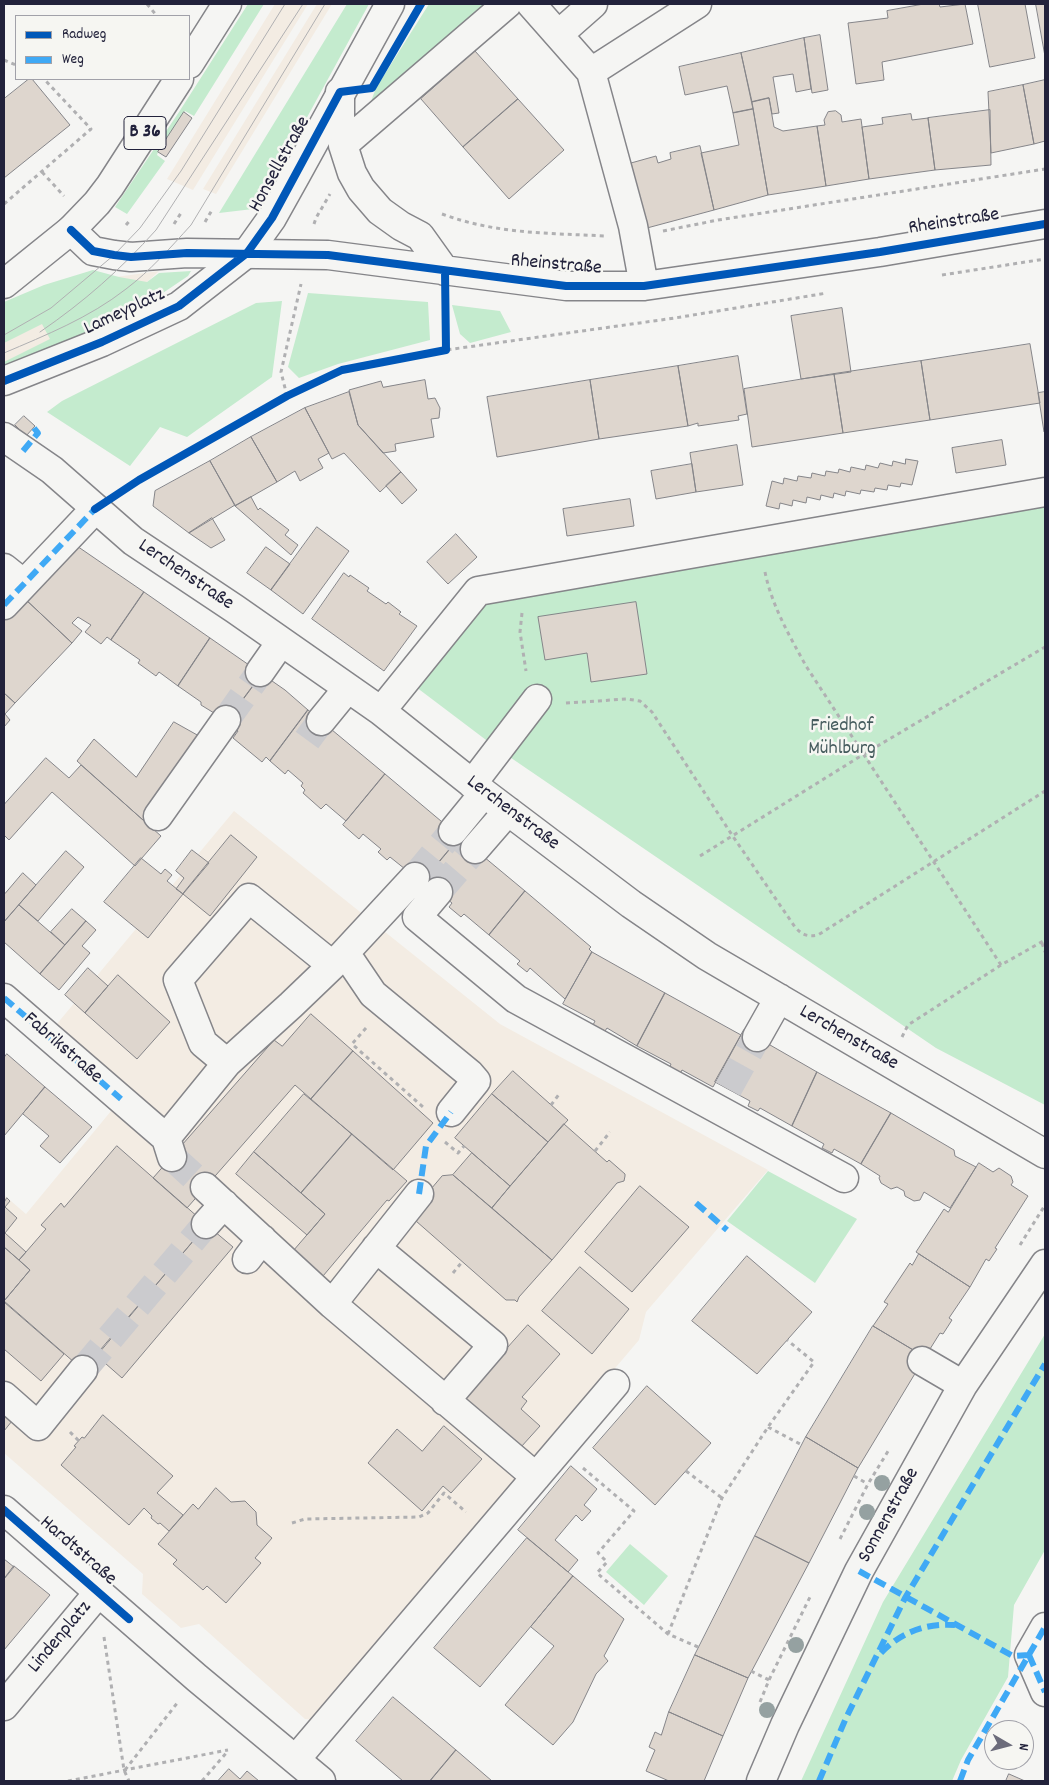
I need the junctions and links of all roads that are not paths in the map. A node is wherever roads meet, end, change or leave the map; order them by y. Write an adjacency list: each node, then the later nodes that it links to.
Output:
1 (227, 4): 8 (street)
2 (390, 4): 11 (street, Honsellstraße)
3 (507, 4): 12 (street)
4 (531, 4): 7 (street)
5 (593, 4): 7 (street)
6 (697, 4): 9 (street)
7 (559, 34): 9 (street)
8 (190, 62)
9 (591, 72): 18 (street)
10 (178, 80): 14 (street, B 36)
11 (340, 92): 12 (street); 15 (street, Honsellstraße)
12 (343, 145): 16 (street)
13 (1045, 224): 18 (street, Rheinstraße)
14 (71, 230): 15 (street, Rheinstraße); 17 (street, B 36)
15 (247, 253): 16 (street, Rheinstraße); 19 (street, Lameyplatz)
16 (445, 271): 18 (street, Rheinstraße)
17 (10, 280)
18 (644, 286)
19 (4, 381)
20 (4, 437): 22 (street, Lerchenstraße)
21 (1045, 492): 29 (street)
22 (95, 509): 23 (street); 25 (street, Lerchenstraße)
23 (14, 576): 24 (street)
24 (4, 605)
25 (281, 642): 26 (street); 27 (street, Lerchenstraße)
26 (260, 672)
27 (348, 688): 29 (street, Lerchenstraße); 31 (street)
28 (537, 699): 32 (street)
29 (381, 711): 32 (street, Lerchenstraße)
30 (226, 720): 34 (street)
31 (321, 721)
32 (478, 789): 33 (street, Lerchenstraße); 35 (street)
33 (508, 811): 36 (street); 41 (street, Lerchenstraße)
34 (158, 816)
35 (453, 831)
36 (475, 849)
37 (415, 877): 39 (street)
38 (438, 892): 46 (street)
39 (338, 960): 43 (street); 43 (street); 44 (street)
40 (4, 998): 43 (street, Fabrikstraße)
41 (779, 998): 42 (street); 45 (street, Lerchenstraße)
42 (757, 1037)
43 (227, 1063)
44 (452, 1112)
45 (1045, 1154)
46 (844, 1178)
47 (419, 1194): 49 (street)
48 (206, 1224): 51 (street)
49 (376, 1248): 51 (street); 57 (street)
50 (1045, 1264): 55 (street, Sonnenstraße)
51 (332, 1304): 57 (street)
52 (922, 1361): 55 (street)
53 (82, 1370): 56 (street)
54 (615, 1384): 58 (street)
55 (963, 1385): 66 (street, Sonnenstraße)
56 (4, 1396)
57 (446, 1401): 58 (street)
58 (536, 1477): 64 (street)
59 (4, 1510): 60 (street, Hardtstraße)
60 (99, 1592): 63 (street, Lindenplatz); 64 (street, Hardtstraße)
61 (1045, 1627): 62 (street)
62 (1045, 1692)
63 (4, 1706)
64 (296, 1759): 65 (street, Hardtstraße)
65 (321, 1781)
66 (760, 1781)

